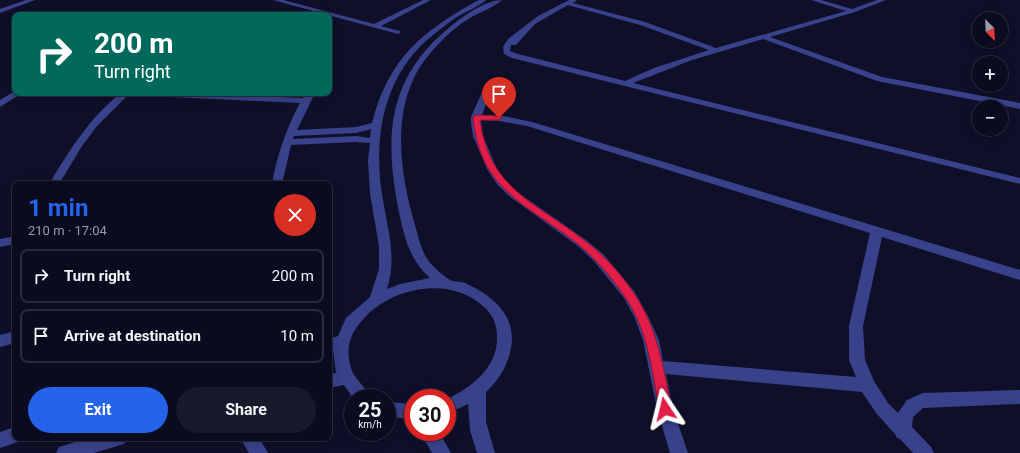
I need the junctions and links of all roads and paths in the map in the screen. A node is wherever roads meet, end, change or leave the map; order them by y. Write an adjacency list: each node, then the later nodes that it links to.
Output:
1 (32, 0): 10 (street)
2 (276, 0): 12 (street)
3 (428, 0): 14 (street)
4 (483, 0): 27 (street)
5 (499, 0): 37 (street)
6 (575, 0): 9 (street)
7 (814, 0): 11 (street)
8 (883, 0): 11 (street)
9 (567, 4): 17 (street); 18 (street)
10 (0, 11)
11 (852, 11): 16 (street)
12 (322, 12)
13 (332, 15): 14 (street)
14 (375, 26): 15 (street)
15 (398, 32)
16 (764, 36): 17 (street); 25 (street)
17 (716, 50): 18 (street)
18 (626, 83): 32 (street)
19 (488, 90): 26 (street)
20 (13, 96): 24 (street)
21 (122, 96): 30 (street)
22 (268, 96): 23 (street)
23 (308, 97): 28 (street)
24 (0, 104)
25 (1020, 106)
26 (476, 117): 33 (street); 42 (street)
27 (375, 125): 28 (street); 29 (street)
28 (290, 138): 29 (street); 31 (street)
29 (374, 142): 38 (street)
30 (56, 181)
31 (277, 181)
32 (1020, 181)
33 (877, 231): 36 (street); 45 (street)
34 (12, 241): 35 (street)
35 (0, 243)
36 (1020, 275)
37 (448, 284): 38 (street); 47 (street)
38 (377, 298): 41 (street)
39 (12, 338): 40 (street)
40 (0, 341)
41 (335, 343): 43 (street)
42 (657, 367): 45 (street); 60 (street)
43 (345, 378): 44 (street); 46 (street)
44 (332, 380)
45 (867, 385): 50 (street)
46 (353, 389)
47 (478, 390): 49 (street); 59 (street)
48 (1020, 398): 50 (street)
49 (456, 403)
50 (903, 432): 61 (street)
51 (12, 436): 52 (street)
52 (0, 440)
53 (107, 441): 56 (street)
54 (251, 441): 57 (street)
55 (435, 441): 58 (street)
56 (65, 453)
57 (260, 453)
58 (442, 453)
59 (486, 453)
60 (679, 453)
61 (925, 453)

